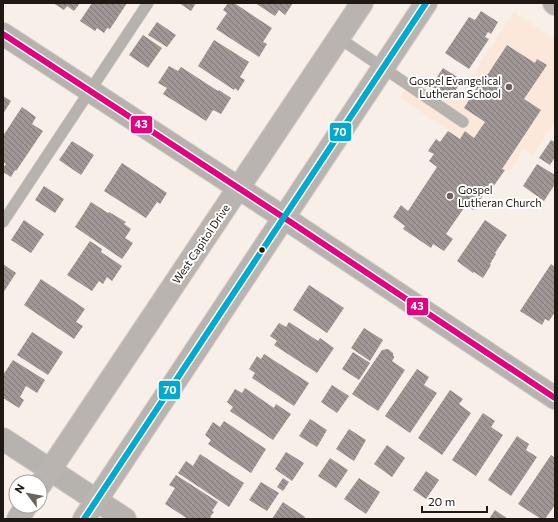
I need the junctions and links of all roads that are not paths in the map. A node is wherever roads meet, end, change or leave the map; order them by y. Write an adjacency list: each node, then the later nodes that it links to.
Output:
1 (148, 3): 7 (lane)
2 (362, 3): 5 (main road, West Capitol Drive)
3 (426, 3): 6 (main road)
4 (3, 34): 7 (street)
5 (339, 38): 6 (lane); 9 (main road, West Capitol Drive)
6 (383, 68): 8 (lane); 10 (main road)
7 (90, 91): 9 (street); 11 (lane)
8 (463, 122)
9 (238, 188): 10 (street); 15 (main road, West Capitol Drive)
10 (283, 217): 12 (street); 17 (main road)
11 (3, 222)
12 (555, 398)
13 (3, 438): 14 (street)
14 (42, 474)
15 (47, 474)
16 (48, 478): 17 (street)
17 (96, 500): 18 (main road); 19 (street)
18 (84, 519)
19 (125, 519)

